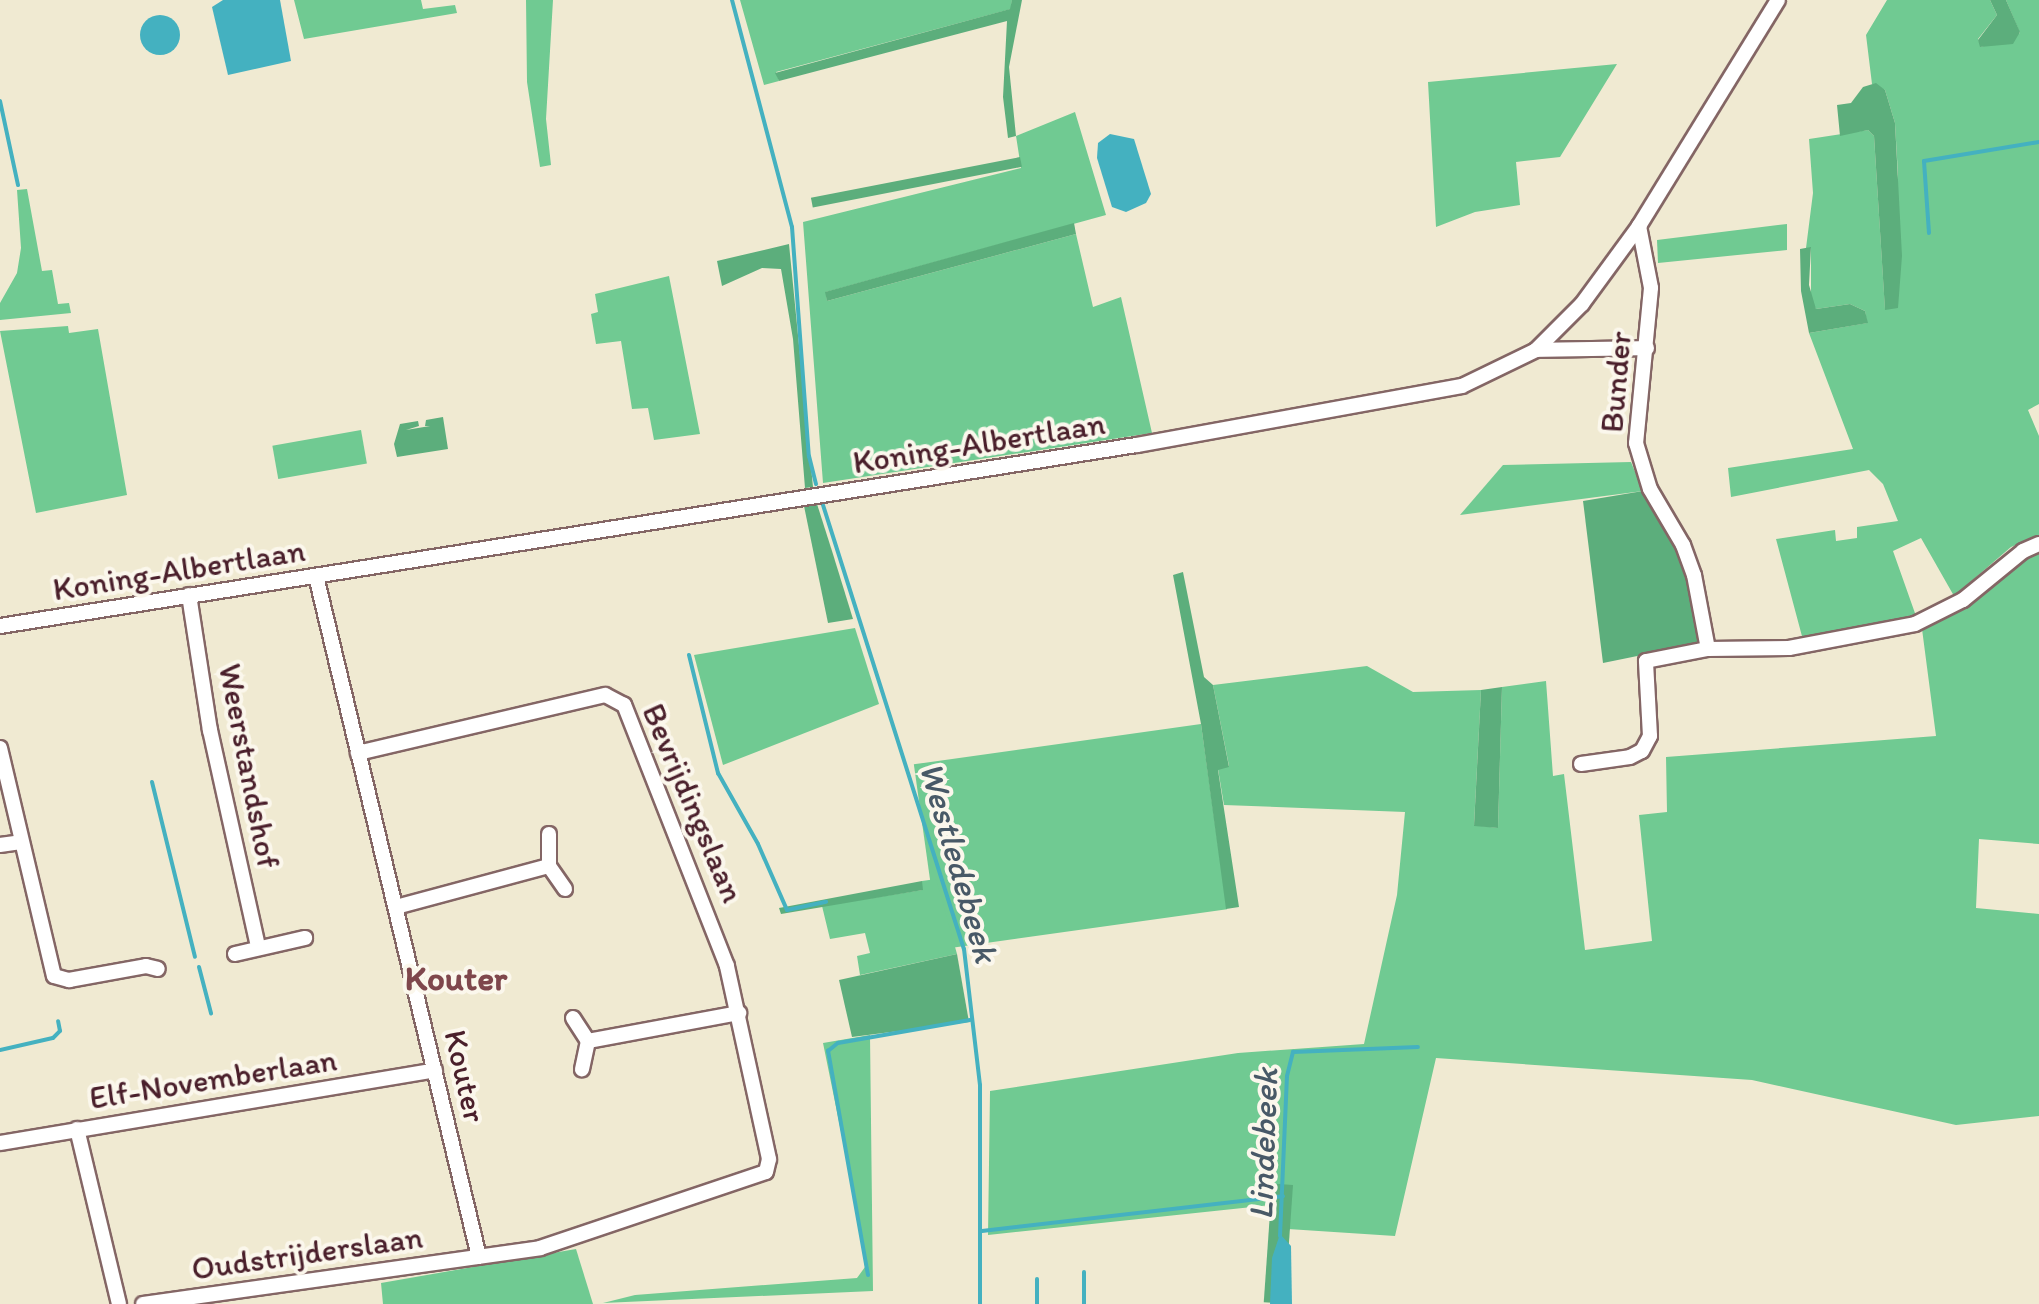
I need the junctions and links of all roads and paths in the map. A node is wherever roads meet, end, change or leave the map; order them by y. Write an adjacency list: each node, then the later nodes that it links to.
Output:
1 (1778, 0): 2 (street, Koning-Albertlaan)
2 (1639, 226): 3 (street, Bunder); 4 (street, Koning-Albertlaan)
3 (1648, 348): 4 (street); 9 (street, Bunder)
4 (1536, 350): 6 (street, Koning-Albertlaan)
5 (2039, 544): 9 (street)
6 (316, 576): 7 (street, Koning-Albertlaan); 11 (street, Kouter)
7 (189, 595): 8 (street, Koning-Albertlaan); 20 (street, Weerstandshof)
8 (0, 626)
9 (1708, 649): 12 (street)
10 (0, 748): 14 (street)
11 (358, 752): 18 (street, Kouter); 23 (street, Bevrijdingslaan)
12 (1581, 764)
13 (548, 834): 16 (street)
14 (21, 842): 15 (street); 22 (street)
15 (0, 846)
16 (549, 866): 17 (street); 18 (street)
17 (565, 889)
18 (396, 907): 27 (street, Kouter)
19 (305, 938): 20 (street)
20 (258, 947): 21 (street)
21 (235, 954)
22 (158, 968)
23 (740, 1013): 25 (street); 30 (street, Bevrijdingslaan)
24 (573, 1018): 25 (street)
25 (588, 1041): 26 (street)
26 (582, 1069)
27 (435, 1070): 28 (street, Elf-Novemberlaan); 30 (street, Kouter)
28 (77, 1130): 29 (street, Elf-Novemberlaan); 31 (street)
29 (0, 1143)
30 (478, 1257): 32 (street, Oudstrijderslaan)
31 (118, 1304)
32 (143, 1304)

